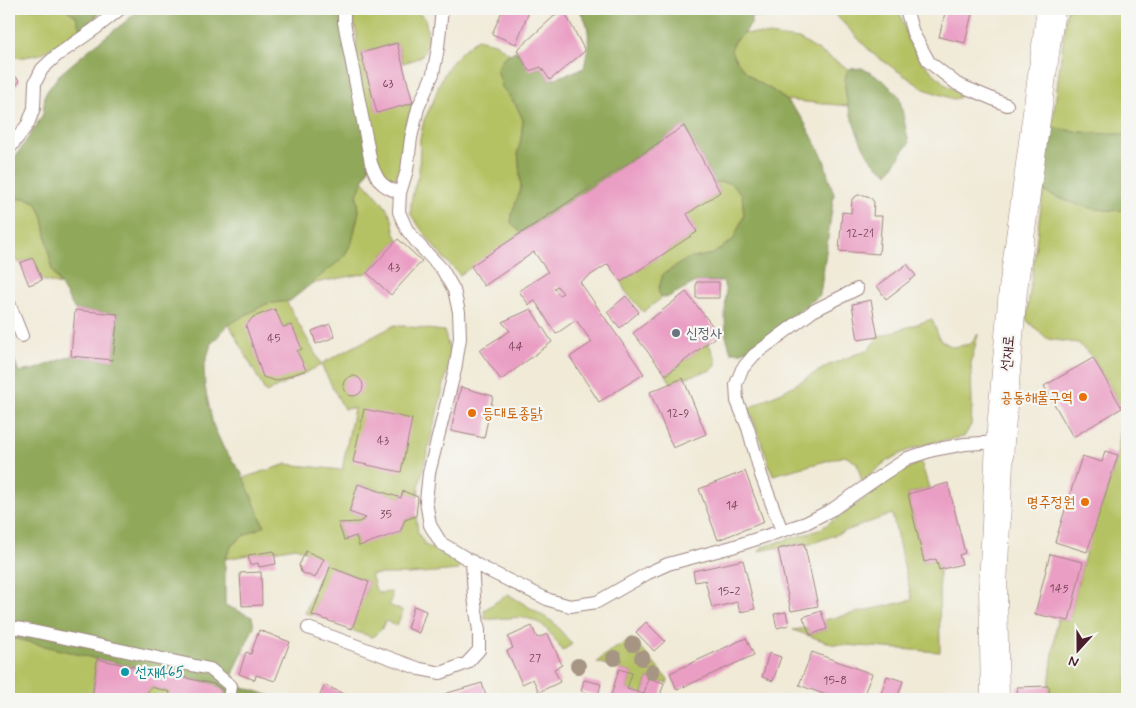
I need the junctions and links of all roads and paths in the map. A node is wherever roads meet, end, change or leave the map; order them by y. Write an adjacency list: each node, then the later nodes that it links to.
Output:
1 (120, 9): 7 (lane)
2 (344, 9): 8 (lane)
3 (442, 9): 8 (lane)
4 (906, 9): 6 (lane)
5 (1051, 9): 12 (street, 선재로)
6 (1007, 106)
7 (9, 149)
8 (400, 193): 14 (lane)
9 (857, 289): 13 (lane)
10 (9, 303): 11 (lane)
11 (22, 336)
12 (1000, 442): 13 (lane); 18 (street, 선재로)
13 (782, 531): 14 (lane)
14 (472, 562): 16 (lane)
15 (9, 628): 17 (lane)
16 (308, 628)
17 (229, 699)
18 (996, 699)

